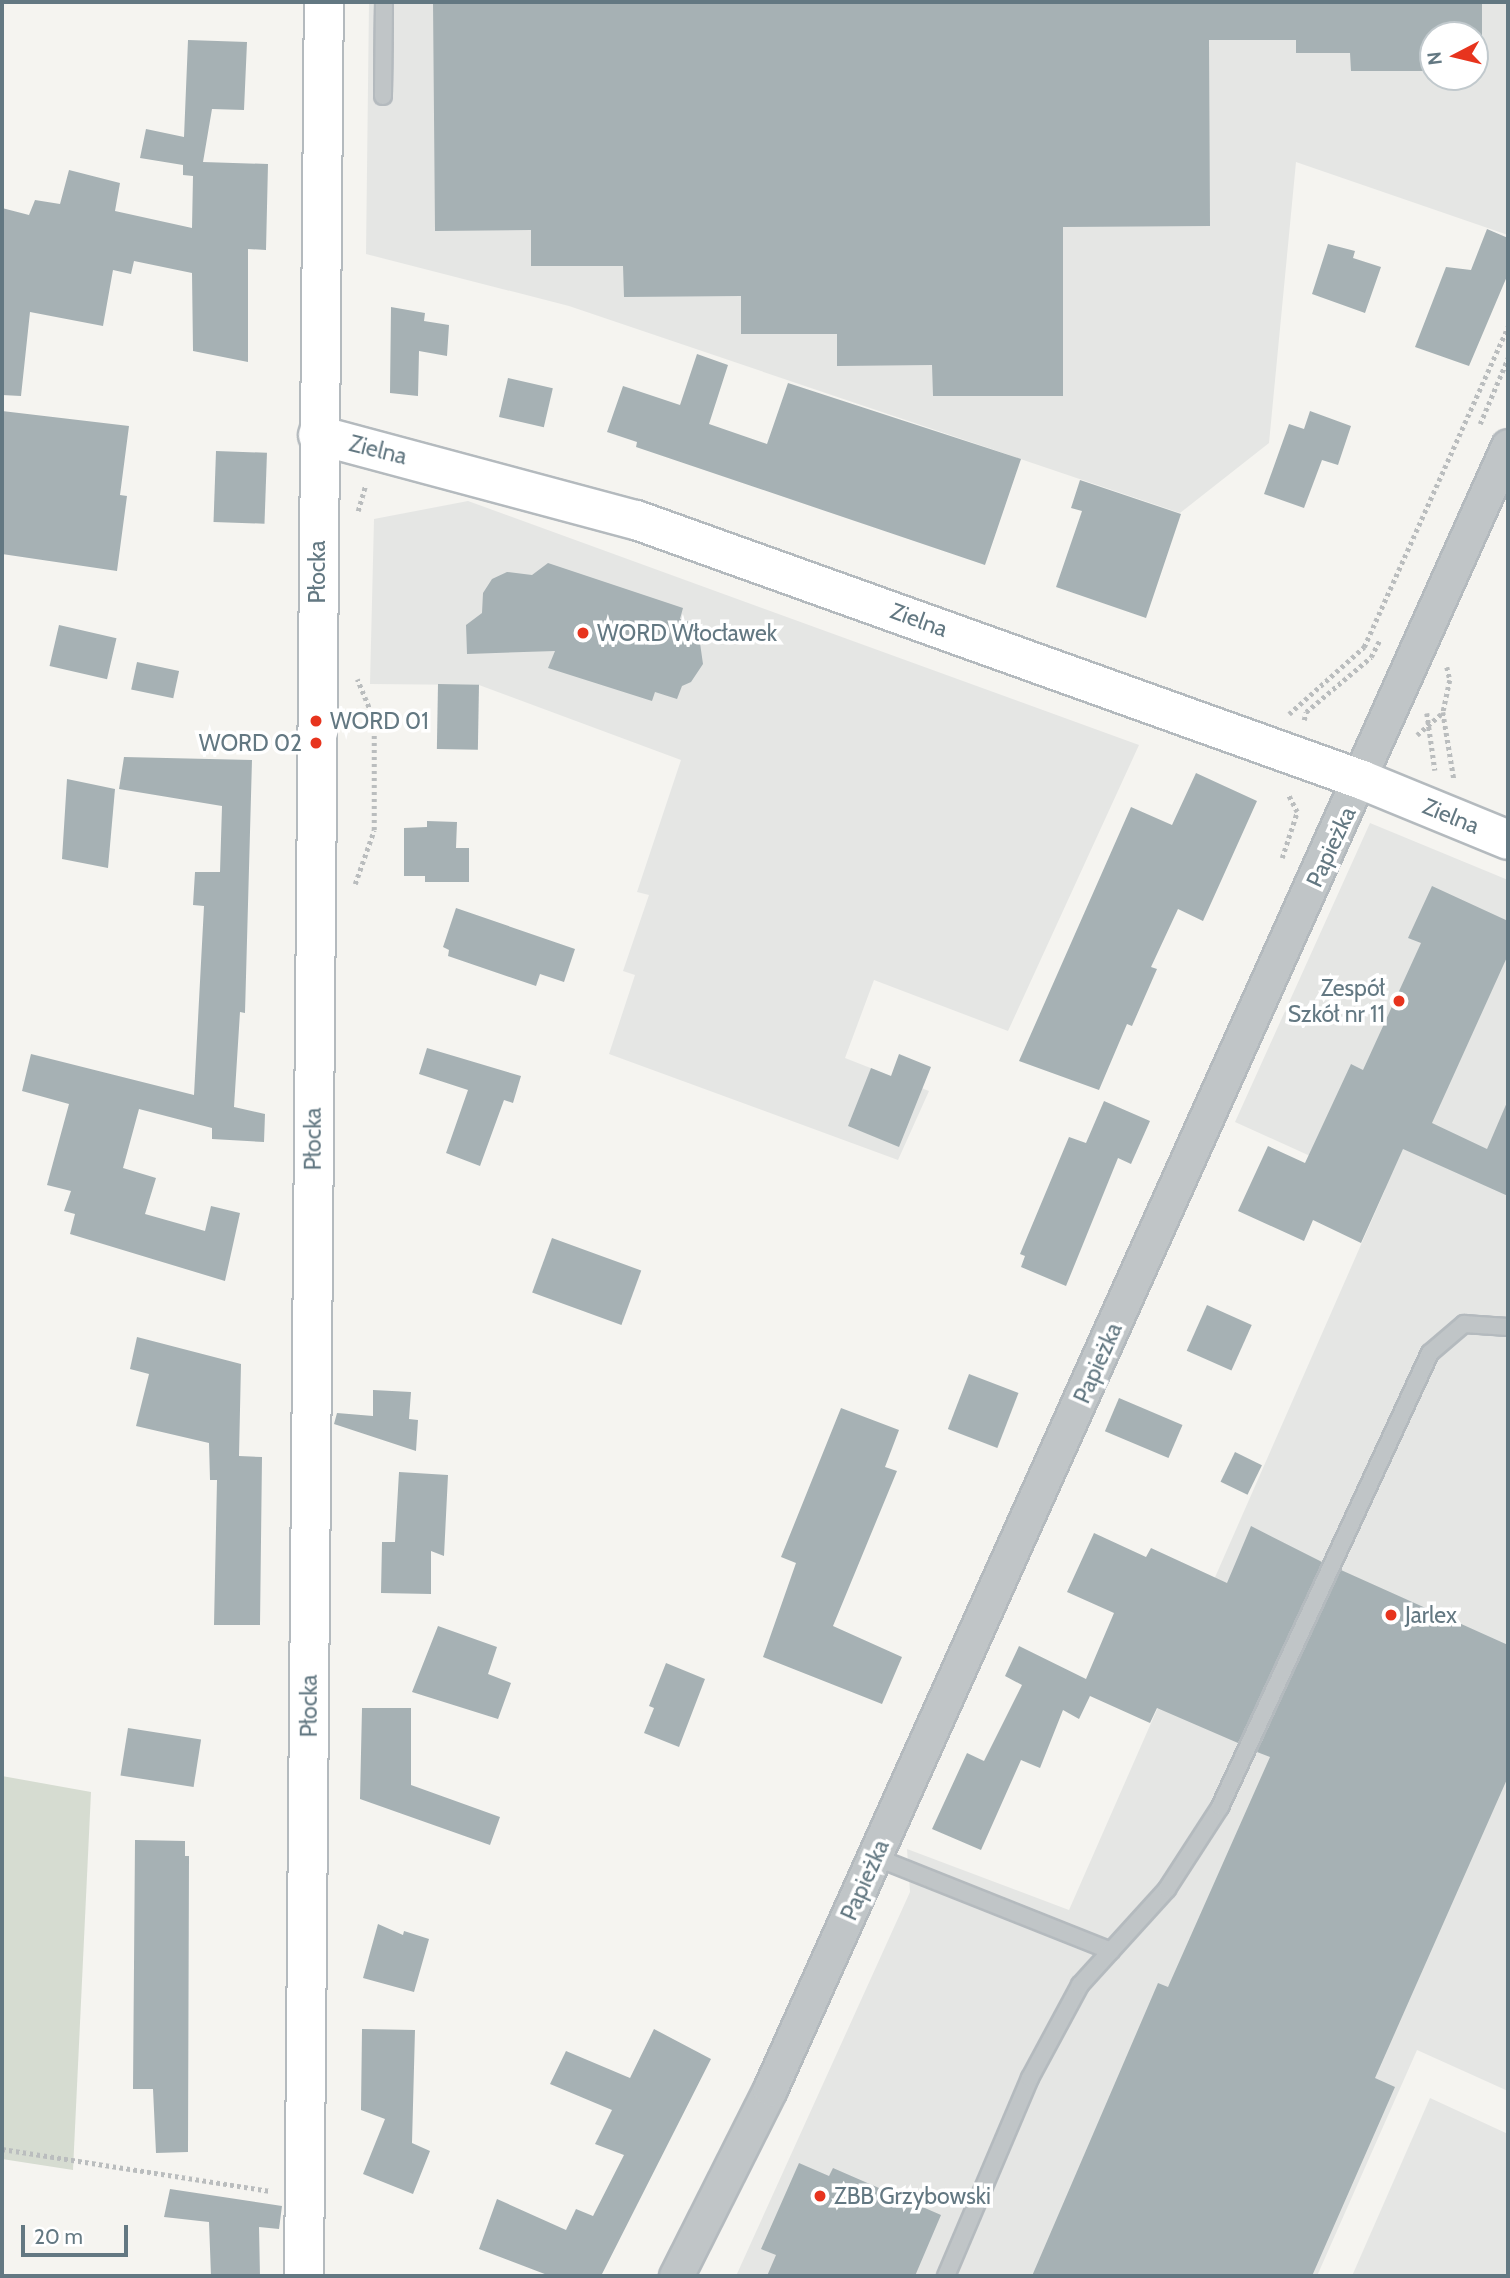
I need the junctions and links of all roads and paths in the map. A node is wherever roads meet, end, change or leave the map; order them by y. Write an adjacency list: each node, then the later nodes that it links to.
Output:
1 (324, 2): 7 (street, Płocka)
2 (384, 2): 3 (lane)
3 (383, 96)
4 (1508, 327): 10 (path)
5 (1508, 358): 6 (path)
6 (1476, 433)
7 (318, 435): 14 (street, Zielna); 23 (street, Płocka)
8 (1508, 446): 12 (street, Papieżka)
9 (1386, 626): 11 (path)
10 (1370, 634): 11 (path); 13 (path)
11 (1380, 638): 12 (path); 14 (path)
12 (1417, 653): 15 (street, Papieżka); 16 (path)
13 (1291, 710)
14 (1293, 756): 15 (street, Zielna); 18 (path)
15 (1362, 780): 17 (street, Zielna); 20 (street, Papieżka)
16 (1455, 787)
17 (1508, 840)
18 (1280, 864)
19 (1508, 1327): 21 (lane)
20 (875, 1857): 21 (lane); 25 (street, Papieżka)
21 (1111, 1951): 26 (lane)
22 (2, 2149): 23 (path)
23 (305, 2190): 24 (street, Płocka)
24 (304, 2276)
25 (676, 2276)
26 (946, 2276)

